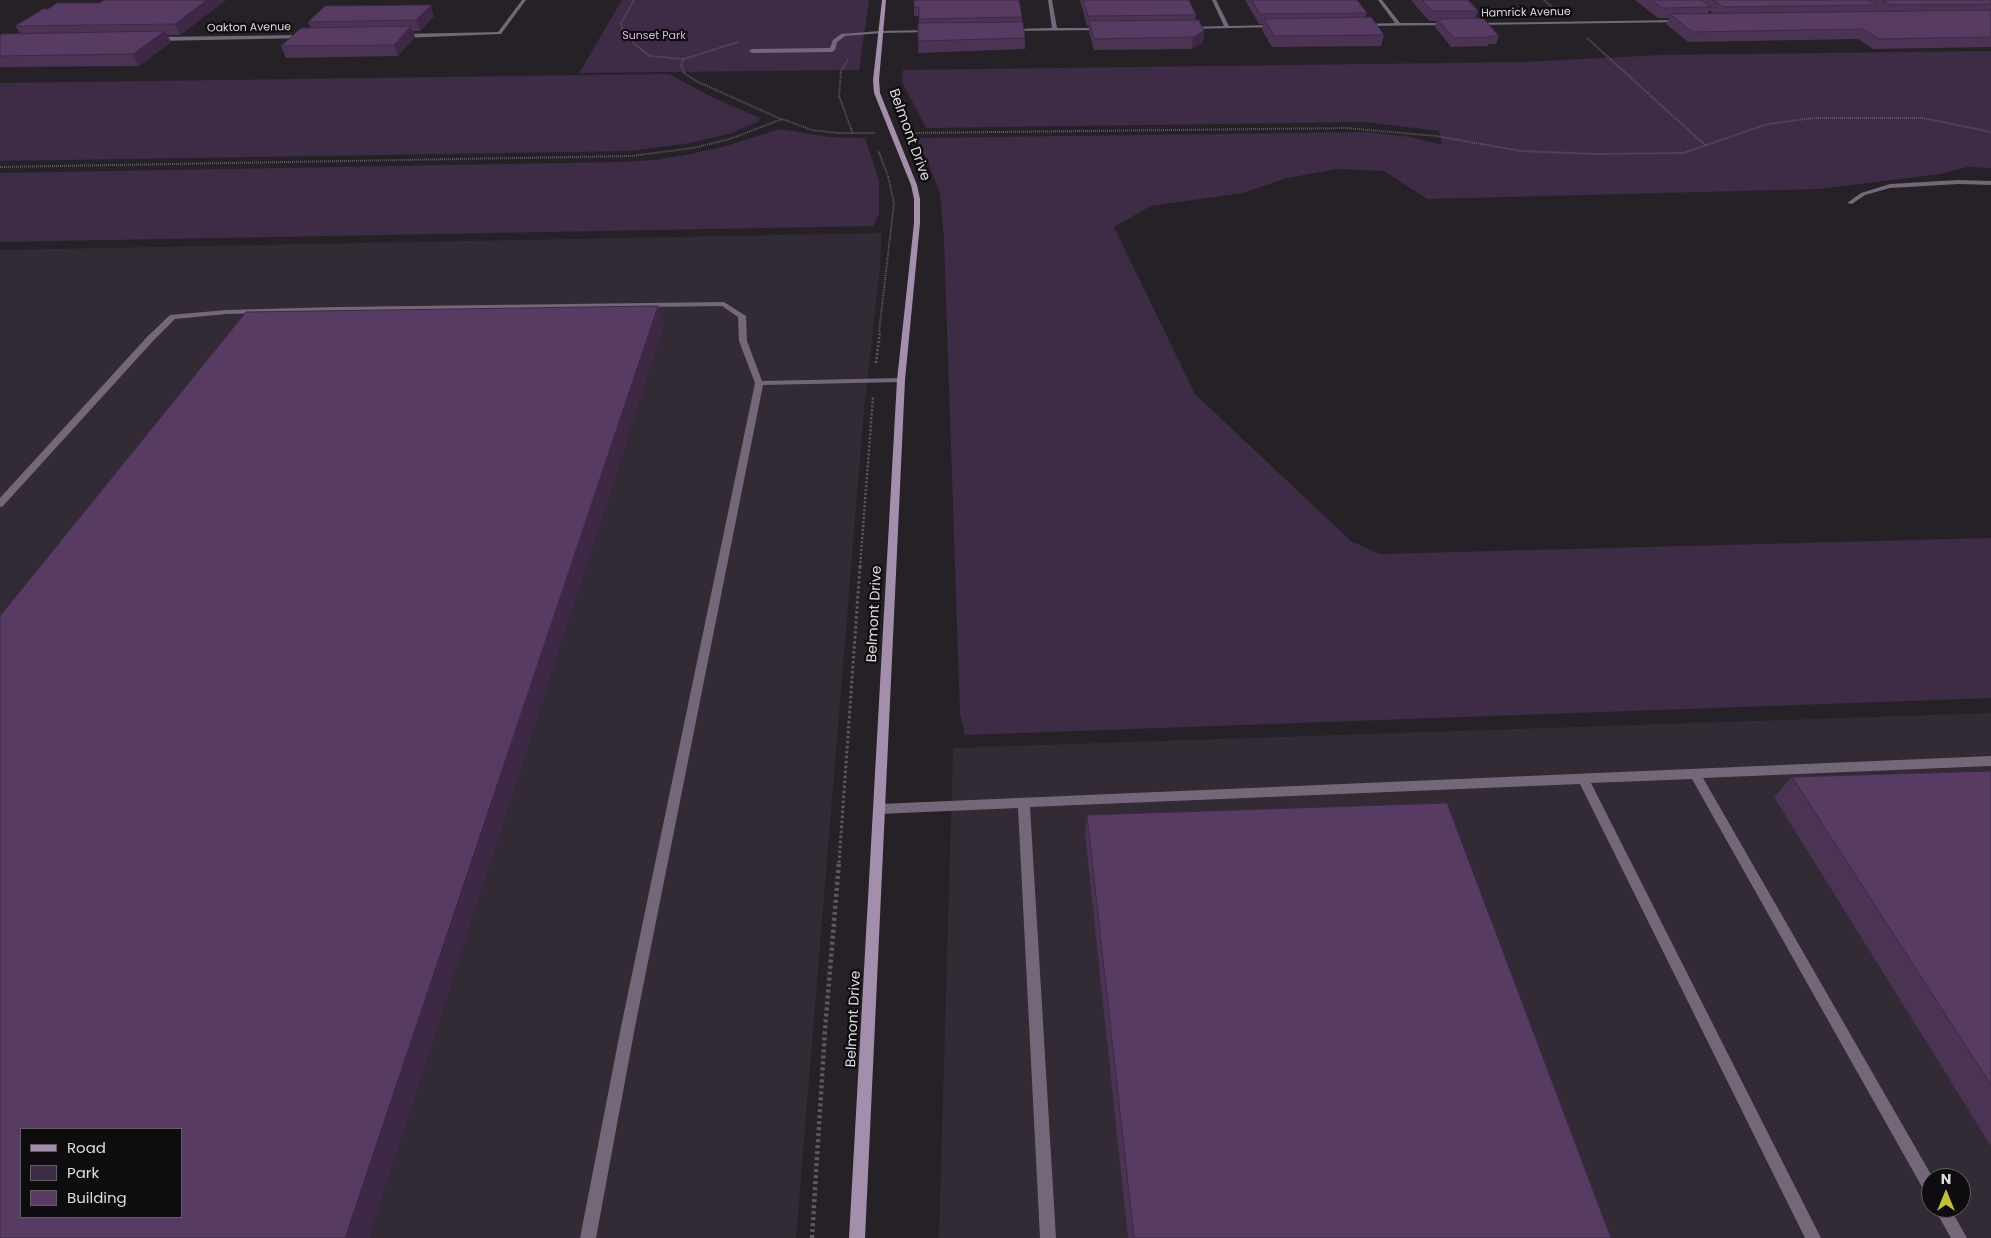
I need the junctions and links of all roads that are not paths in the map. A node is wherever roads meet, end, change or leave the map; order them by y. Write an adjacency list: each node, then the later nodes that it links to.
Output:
1 (524, 0): 19 (street)
2 (884, 0): 18 (street, Belmont Drive)
3 (1050, 0): 14 (street)
4 (1214, 0): 12 (street)
5 (1380, 0): 10 (street)
6 (1683, 21): 8 (street, Hamrick Avenue)
7 (1452, 24): 10 (street)
8 (1472, 24)
9 (1361, 25): 10 (street)
10 (1399, 25)
11 (1284, 26): 12 (street)
12 (1227, 27): 13 (street)
13 (1188, 28)
14 (1055, 29): 15 (street); 16 (street)
15 (1108, 29)
16 (1005, 30)
17 (935, 31): 18 (street)
18 (880, 32): 22 (street); 25 (street, Belmont Drive)
19 (396, 36)
20 (316, 37): 21 (street, Oakton Avenue)
21 (148, 39)
22 (752, 51)
23 (1991, 184): 24 (street)
24 (1850, 203)
25 (901, 380): 26 (street); 32 (street, Belmont Drive)
26 (759, 383): 27 (street); 35 (street)
27 (0, 504)
28 (1991, 761): 29 (street)
29 (1695, 774): 30 (street); 33 (street)
30 (1583, 779): 31 (street); 38 (street)
31 (1024, 803): 32 (street); 37 (street)
32 (879, 809): 36 (street, Belmont Drive)
33 (1921, 1171)
34 (1948, 1218): 39 (street)
35 (588, 1238)
36 (857, 1238)
37 (1048, 1238)
38 (1813, 1238)
39 (1959, 1238)

